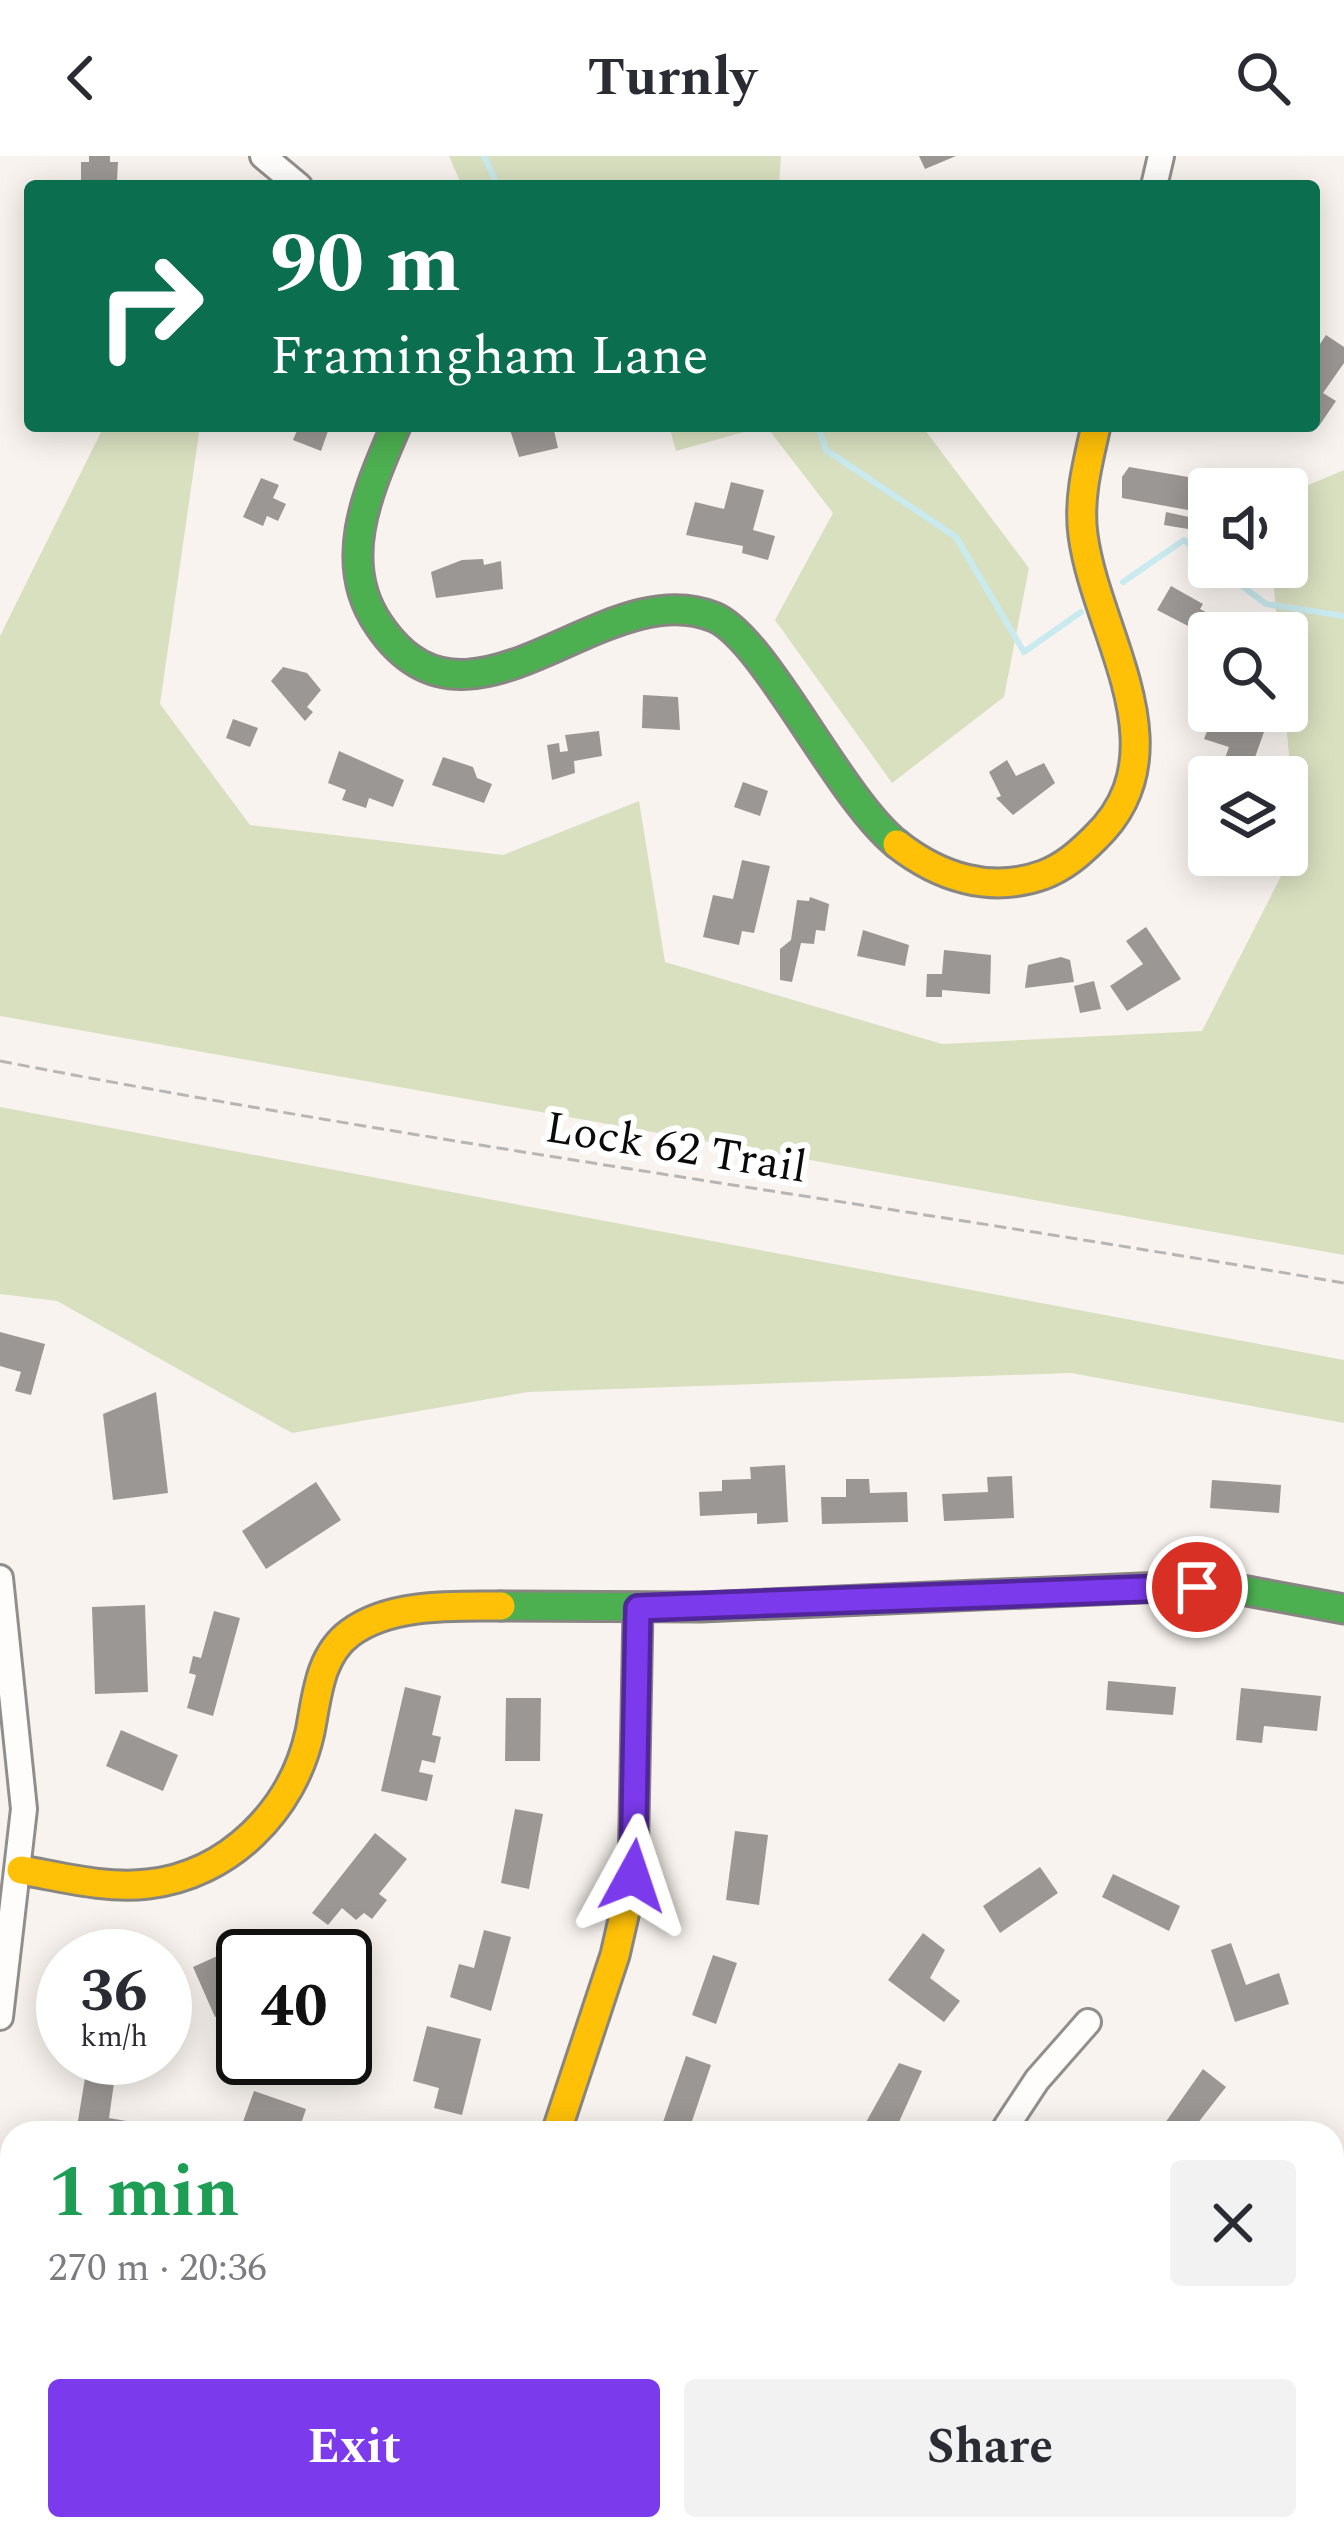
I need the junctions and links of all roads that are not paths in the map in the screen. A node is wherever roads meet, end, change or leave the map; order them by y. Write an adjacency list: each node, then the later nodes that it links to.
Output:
1 (263, 156): 2 (street)
2 (292, 180)
3 (394, 432): 4 (street)
4 (1095, 432)
5 (0, 1578): 8 (street)
6 (638, 1608): 7 (street); 9 (street); 12 (street)
7 (1344, 1610)
8 (11, 1759): 9 (street)
9 (21, 1870): 10 (street)
10 (0, 2017)
11 (1088, 2022): 13 (street)
12 (560, 2121)
13 (1010, 2121)

